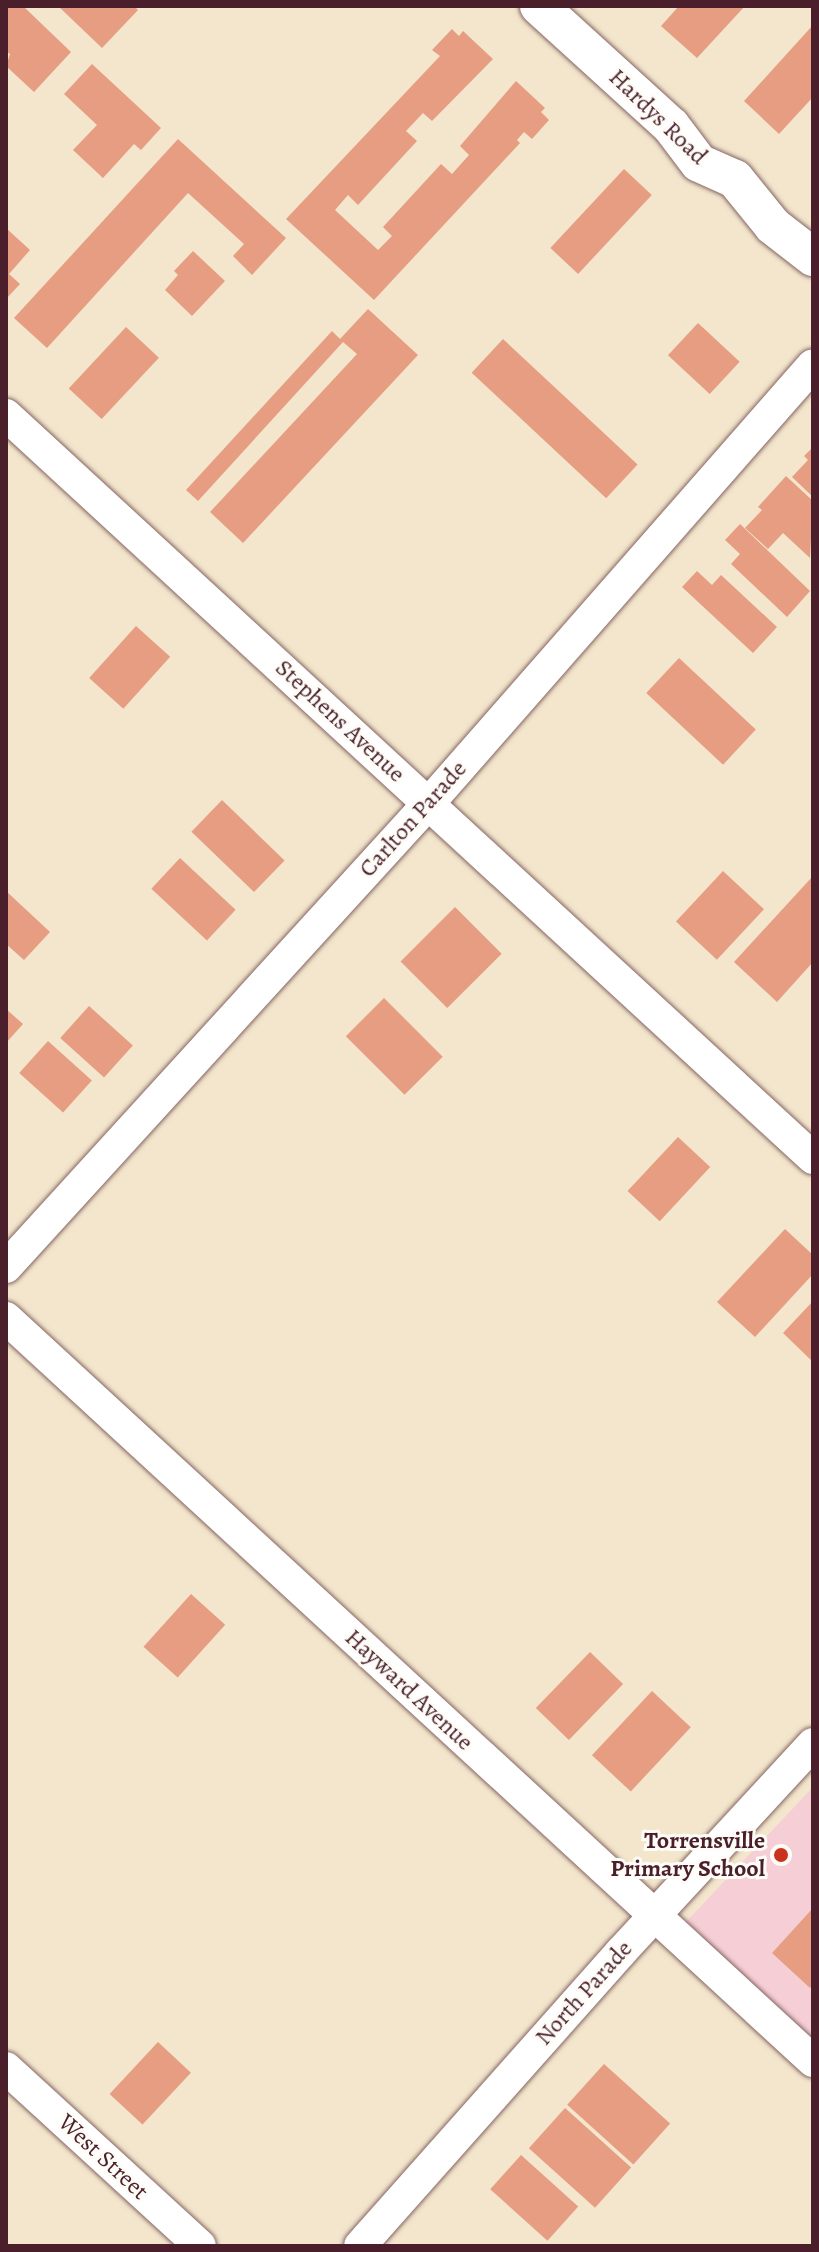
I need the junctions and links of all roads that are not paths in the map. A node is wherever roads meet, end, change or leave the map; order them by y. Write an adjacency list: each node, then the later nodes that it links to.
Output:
1 (539, 6): 2 (street, Hardys Road)
2 (813, 257)
3 (813, 365): 5 (street, Carlton Parade)
4 (6, 415): 5 (street, Stephens Avenue)
5 (429, 803): 6 (street, Stephens Avenue); 7 (street, Carlton Parade)
6 (813, 1158)
7 (6, 1267)
8 (6, 1318): 10 (street, Hayward Avenue)
9 (813, 1744): 10 (street, North Parade)
10 (655, 1915): 11 (street, Hayward Avenue); 14 (street, North Parade)
11 (813, 2061)
12 (6, 2068): 13 (street, West Street)
13 (200, 2246)
14 (360, 2246)

